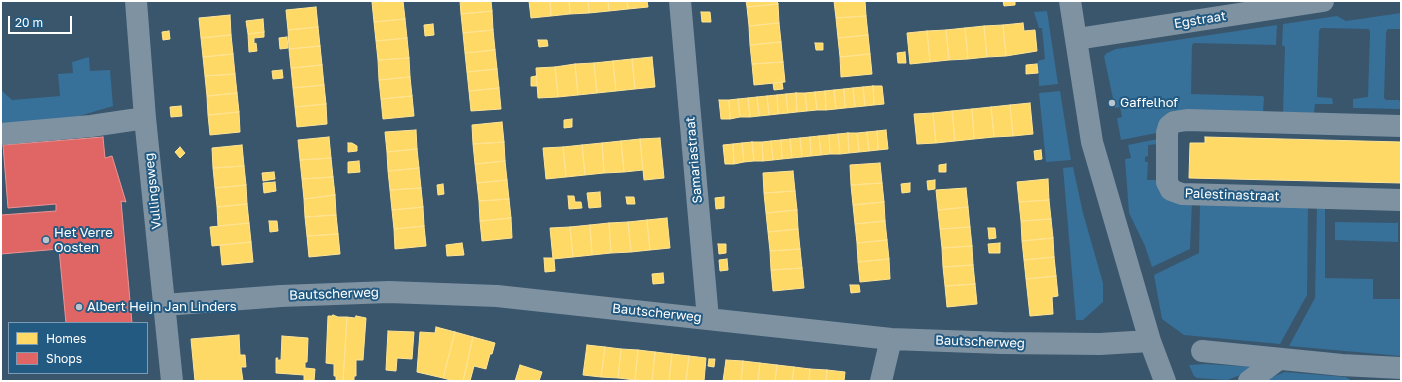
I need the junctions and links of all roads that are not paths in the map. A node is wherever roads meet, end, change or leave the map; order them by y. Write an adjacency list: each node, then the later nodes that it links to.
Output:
1 (136, 1): 7 (street, Vullingsweg)
2 (680, 1): 12 (street, Samariastraat)
3 (1070, 1): 6 (street)
4 (1323, 1): 5 (street, Egstraat)
5 (1276, 5): 6 (street, Egstraat)
6 (1077, 39): 14 (street)
7 (145, 118): 9 (street); 11 (street, Vullingsweg)
8 (1401, 126): 10 (street, Palestinastraat)
9 (1, 134)
10 (1401, 200)
11 (164, 305): 12 (street, Bautscherweg); 19 (street, Vullingsweg)
12 (708, 319): 13 (street, Bautscherweg)
13 (891, 339): 14 (street, Bautscherweg); 20 (street)
14 (1150, 341): 21 (street)
15 (1202, 351): 16 (street)
16 (1279, 359): 18 (street); 22 (street)
17 (1401, 368): 18 (street)
18 (1365, 374)
19 (172, 381)
20 (881, 381)
21 (1165, 381)
22 (1249, 381)

